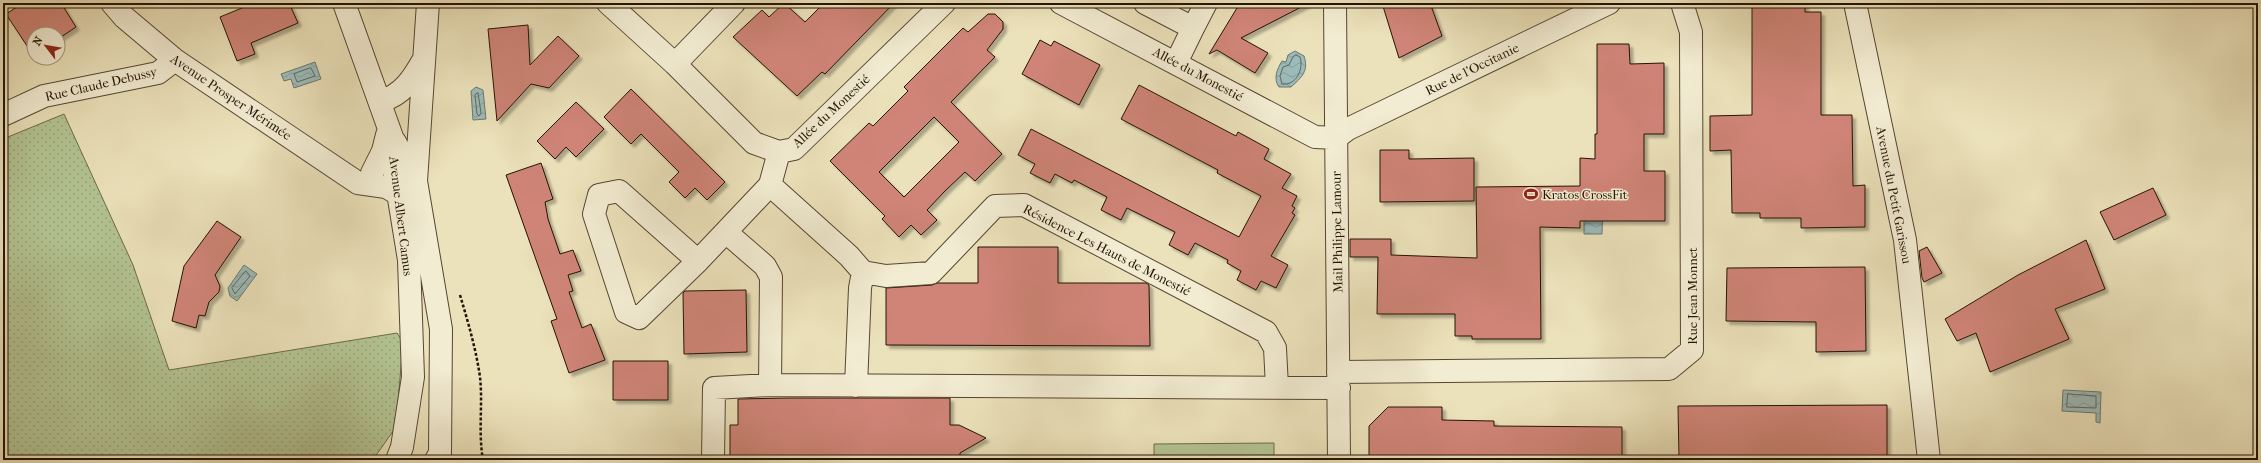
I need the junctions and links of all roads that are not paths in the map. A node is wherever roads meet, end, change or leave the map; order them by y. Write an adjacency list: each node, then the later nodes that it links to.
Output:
1 (112, 3): 16 (street, Avenue Prosper Mérimée)
2 (344, 3): 19 (street, Avenue Albert Camus)
3 (428, 3): 15 (street)
4 (734, 3): 18 (street)
5 (944, 3): 24 (street, Allée du Monestié)
6 (1062, 3): 17 (street, Allée du Monestié)
7 (1206, 3): 14 (street)
8 (1335, 3): 22 (street, Mail Philippe Lamour)
9 (1609, 3): 22 (street, Rue de l'Occitanie)
10 (1682, 3): 32 (street, Rue Jean Monnet)
11 (1854, 3): 40 (street, Avenue du Petit Garissou)
12 (1154, 5): 14 (street)
13 (616, 10): 18 (street, Allée du Monestié)
14 (1193, 28): 17 (street)
15 (424, 58): 19 (street); 21 (street)
16 (175, 60): 20 (street, Rue Claude Debussy); 25 (street, Avenue Prosper Mérimée)
17 (1176, 63): 22 (street, Allée du Monestié)
18 (675, 64): 24 (street, Allée du Monestié)
19 (381, 101): 23 (street, Avenue Albert Camus)
20 (3, 115)
21 (422, 120): 23 (street); 26 (street)
22 (1336, 138): 32 (street, Mail Philippe Lamour)
23 (394, 144): 25 (street); 25 (street); 26 (street); 28 (street, Avenue Albert Camus)
24 (779, 152): 27 (street)
25 (365, 178): 28 (street, Avenue Prosper Mérimée)
26 (416, 181): 37 (street)
27 (770, 185): 29 (street); 31 (street)
28 (398, 194): 36 (street, Avenue Albert Camus)
29 (727, 233): 30 (street); 33 (street)
30 (698, 261): 30 (street)
31 (863, 272): 34 (street); 35 (street, Résidence Les Hauts de Monestié)
32 (1339, 380): 35 (street); 39 (street, Mail Philippe Lamour)
33 (770, 385): 34 (street); 38 (street)
34 (856, 386): 35 (street)
35 (1277, 387)
36 (397, 460)
37 (436, 460)
38 (713, 460)
39 (1340, 460)
40 (1929, 460)

